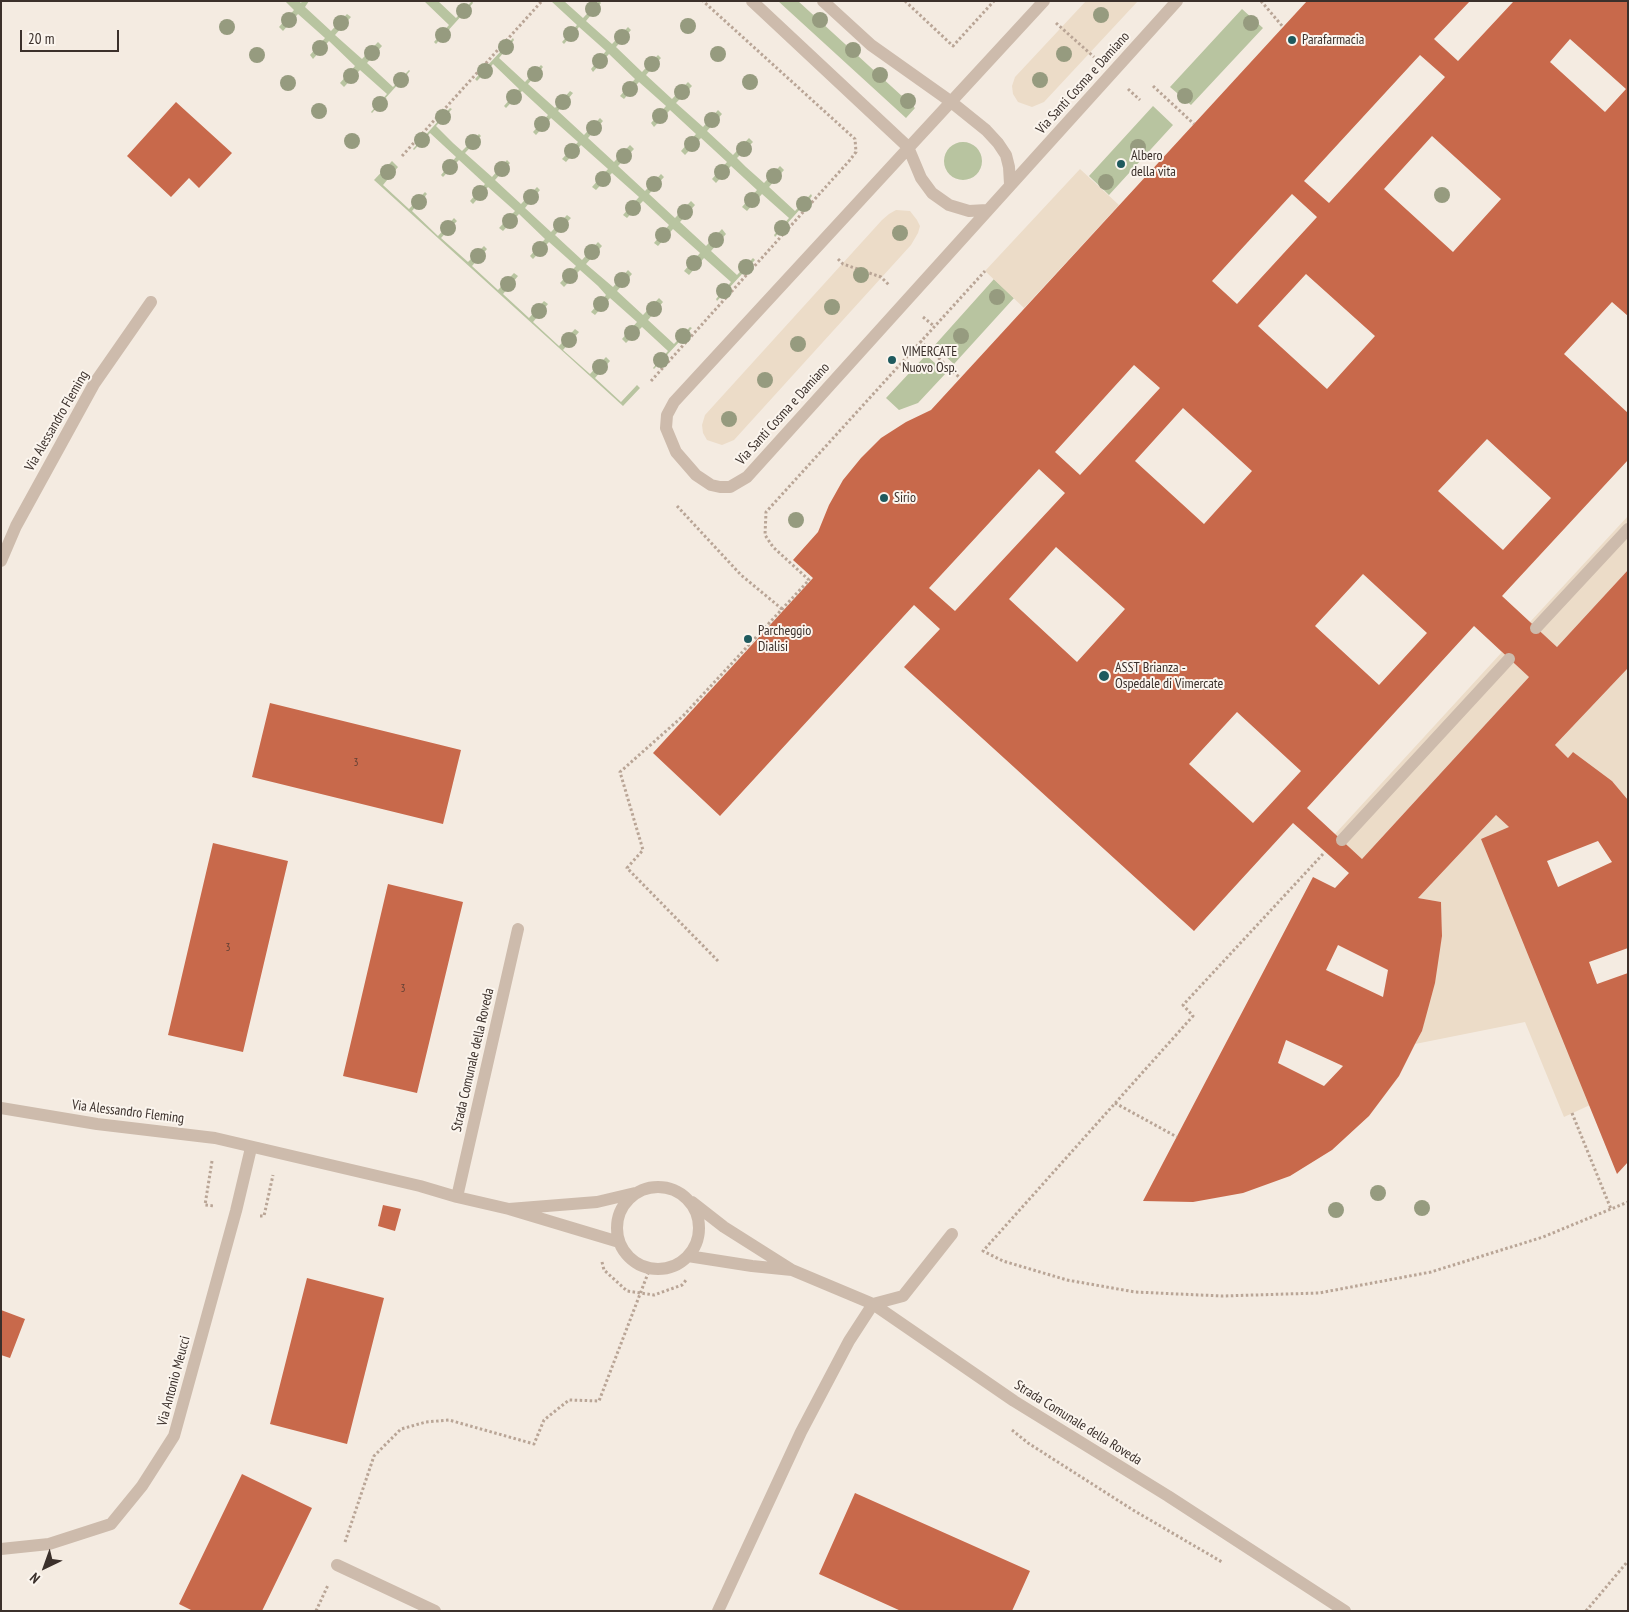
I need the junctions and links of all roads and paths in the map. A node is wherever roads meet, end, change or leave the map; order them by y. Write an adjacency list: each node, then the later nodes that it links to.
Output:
1 (542, 1): 17 (path)
2 (704, 1): 20 (path)
3 (752, 1): 16 (street)
4 (823, 1): 14 (street)
5 (905, 1): 6 (path)
6 (994, 1)
7 (1177, 1): 11 (street, Via Santi Cosma e Damiano)
8 (1261, 1): 10 (path)
9 (1041, 4): 11 (path); 14 (street, Via Santi Cosma e Damiano)
10 (1283, 27)
11 (1111, 74): 13 (path); 18 (street, Via Santi Cosma e Damiano)
12 (1153, 86): 15 (path)
13 (1140, 100)
14 (950, 101): 16 (street, Via Santi Cosma e Damiano); 18 (street)
15 (1194, 124)
16 (908, 147): 19 (street); 21 (street, Via Santi Cosma e Damiano)
17 (402, 156)
18 (1010, 184): 19 (street, Via Santi Cosma e Damiano)
19 (987, 210): 23 (street, Via Santi Cosma e Damiano)
20 (795, 220): 21 (path); 28 (path)
21 (821, 244): 23 (path); 23 (street, Via Santi Cosma e Damiano)
22 (984, 271): 25 (path)
23 (905, 301): 25 (path)
24 (151, 302): 31 (street, Via Alessandro Fleming)
25 (934, 326): 26 (path)
26 (920, 341): 27 (path); 32 (path)
27 (960, 378)
28 (651, 381)
29 (677, 506): 32 (path)
30 (1628, 529): 33 (street)
31 (1, 561)
32 (782, 609): 38 (path)
33 (1536, 628)
34 (1509, 659): 35 (street)
35 (1342, 840)
36 (1325, 852): 39 (path)
37 (518, 929): 46 (street, Strada Comunale della Roveda)
38 (718, 961)
39 (1115, 1103): 42 (path); 49 (path)
40 (1, 1108): 43 (street, Via Alessandro Fleming)
41 (1572, 1114): 49 (path)
42 (1177, 1137)
43 (251, 1148): 46 (street, Strada Comunale della Roveda); 56 (street, Via Antonio Meucci)
44 (635, 1193): 45 (street, Strada Comunale della Roveda); 48 (street, Strada Comunale della Roveda); 51 (street)
45 (684, 1196): 52 (street); 54 (street, Strada Comunale della Roveda)
46 (457, 1198): 48 (street, Strada Comunale della Roveda)
47 (1628, 1202): 49 (path)
48 (508, 1209): 51 (street, Strada Comunale della Roveda)
49 (1611, 1209)
50 (952, 1234): 55 (street)
51 (619, 1242): 53 (street)
52 (688, 1256): 53 (street); 54 (street, Strada Comunale della Roveda)
53 (650, 1268): 58 (path)
54 (792, 1270): 55 (street, Strada Comunale della Roveda)
55 (873, 1304): 61 (street); 62 (street, Strada Comunale della Roveda)
56 (1, 1549)
57 (1628, 1561): 63 (path)
58 (337, 1565): 59 (path); 60 (street)
59 (316, 1611)
60 (435, 1611)
61 (718, 1611)
62 (1345, 1611)
63 (1586, 1611)

